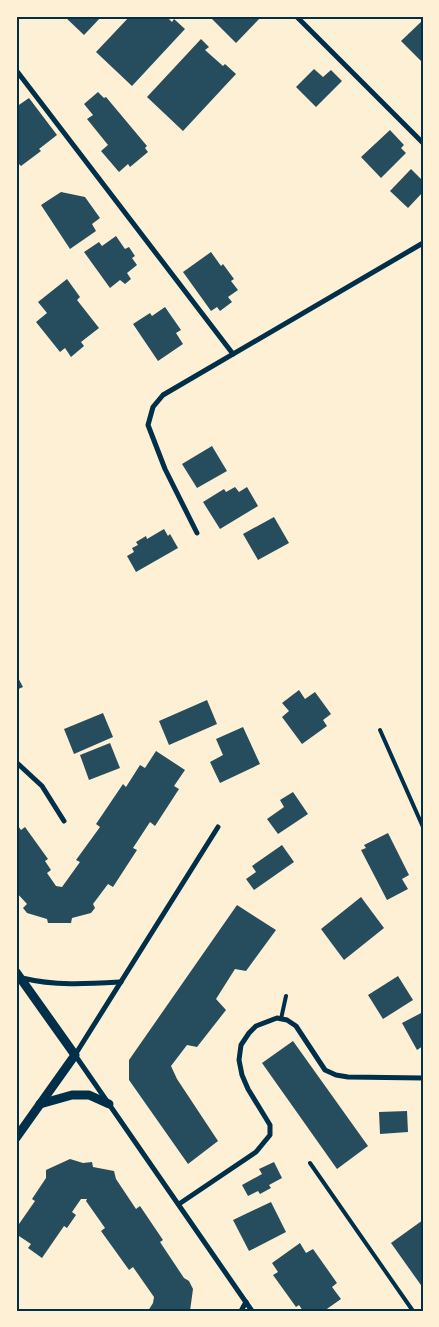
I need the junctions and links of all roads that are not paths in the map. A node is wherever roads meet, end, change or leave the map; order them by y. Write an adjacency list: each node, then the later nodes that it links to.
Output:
1 (296, 16): 3 (street)
2 (16, 70): 5 (street)
3 (423, 143)
4 (423, 244): 5 (street)
5 (233, 354): 6 (street)
6 (197, 533)
7 (380, 730): 11 (lane)
8 (16, 762): 9 (street)
9 (64, 820)
10 (218, 827): 13 (street)
11 (423, 827)
12 (18, 975): 13 (street); 16 (street)
13 (121, 982): 16 (street)
14 (286, 996): 15 (lane)
15 (281, 1019): 17 (street); 22 (street)
16 (75, 1055): 18 (street); 19 (street)
17 (423, 1078)
18 (40, 1104): 19 (street); 20 (street)
19 (109, 1104): 22 (street)
20 (16, 1138)
21 (310, 1163): 26 (lane)
22 (179, 1204): 23 (street)
23 (246, 1302): 24 (street); 25 (street)
24 (241, 1311)
25 (252, 1311)
26 (413, 1311)

